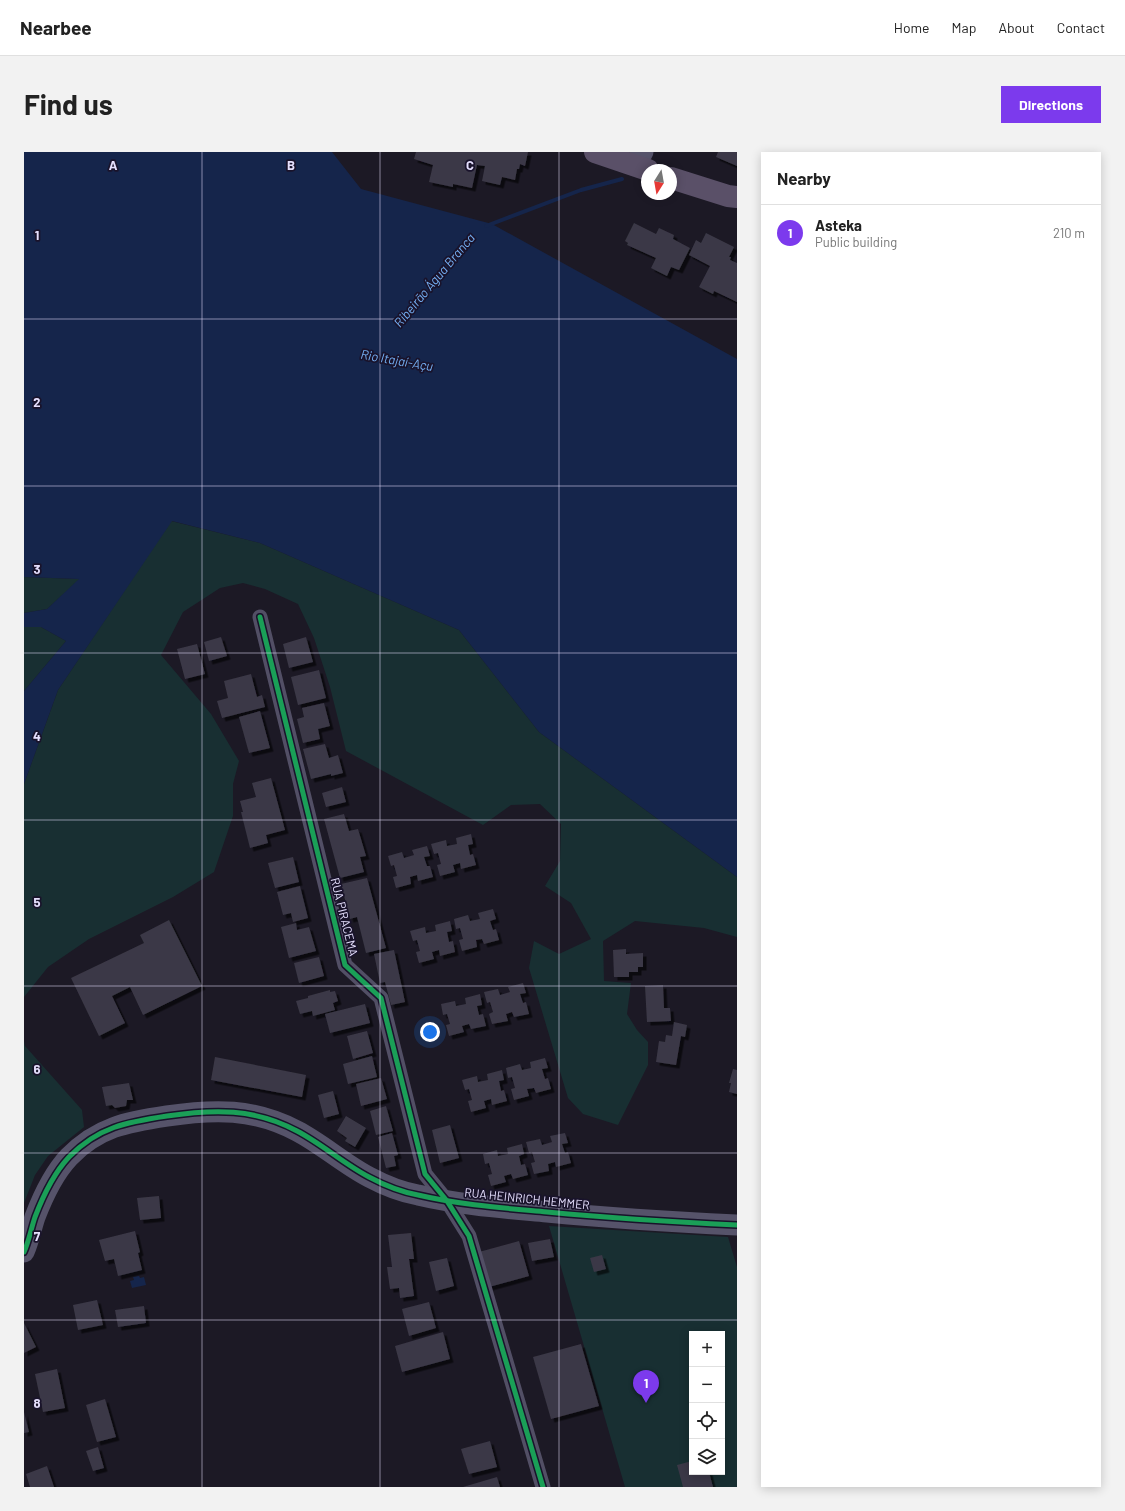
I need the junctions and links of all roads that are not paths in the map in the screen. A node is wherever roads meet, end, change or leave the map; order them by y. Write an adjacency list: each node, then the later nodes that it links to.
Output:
1 (595, 152): 2 (main road)
2 (642, 162)
3 (677, 180): 4 (main road)
4 (737, 197)
5 (260, 617): 6 (street, RUA PIRACEMA)
6 (447, 1201): 7 (street, RUA HEINRICH HEMMER); 8 (street, RUA HEINRICH HEMMER); 9 (street, RUA PIRACEMA)
7 (737, 1225)
8 (24, 1252)
9 (544, 1487)

